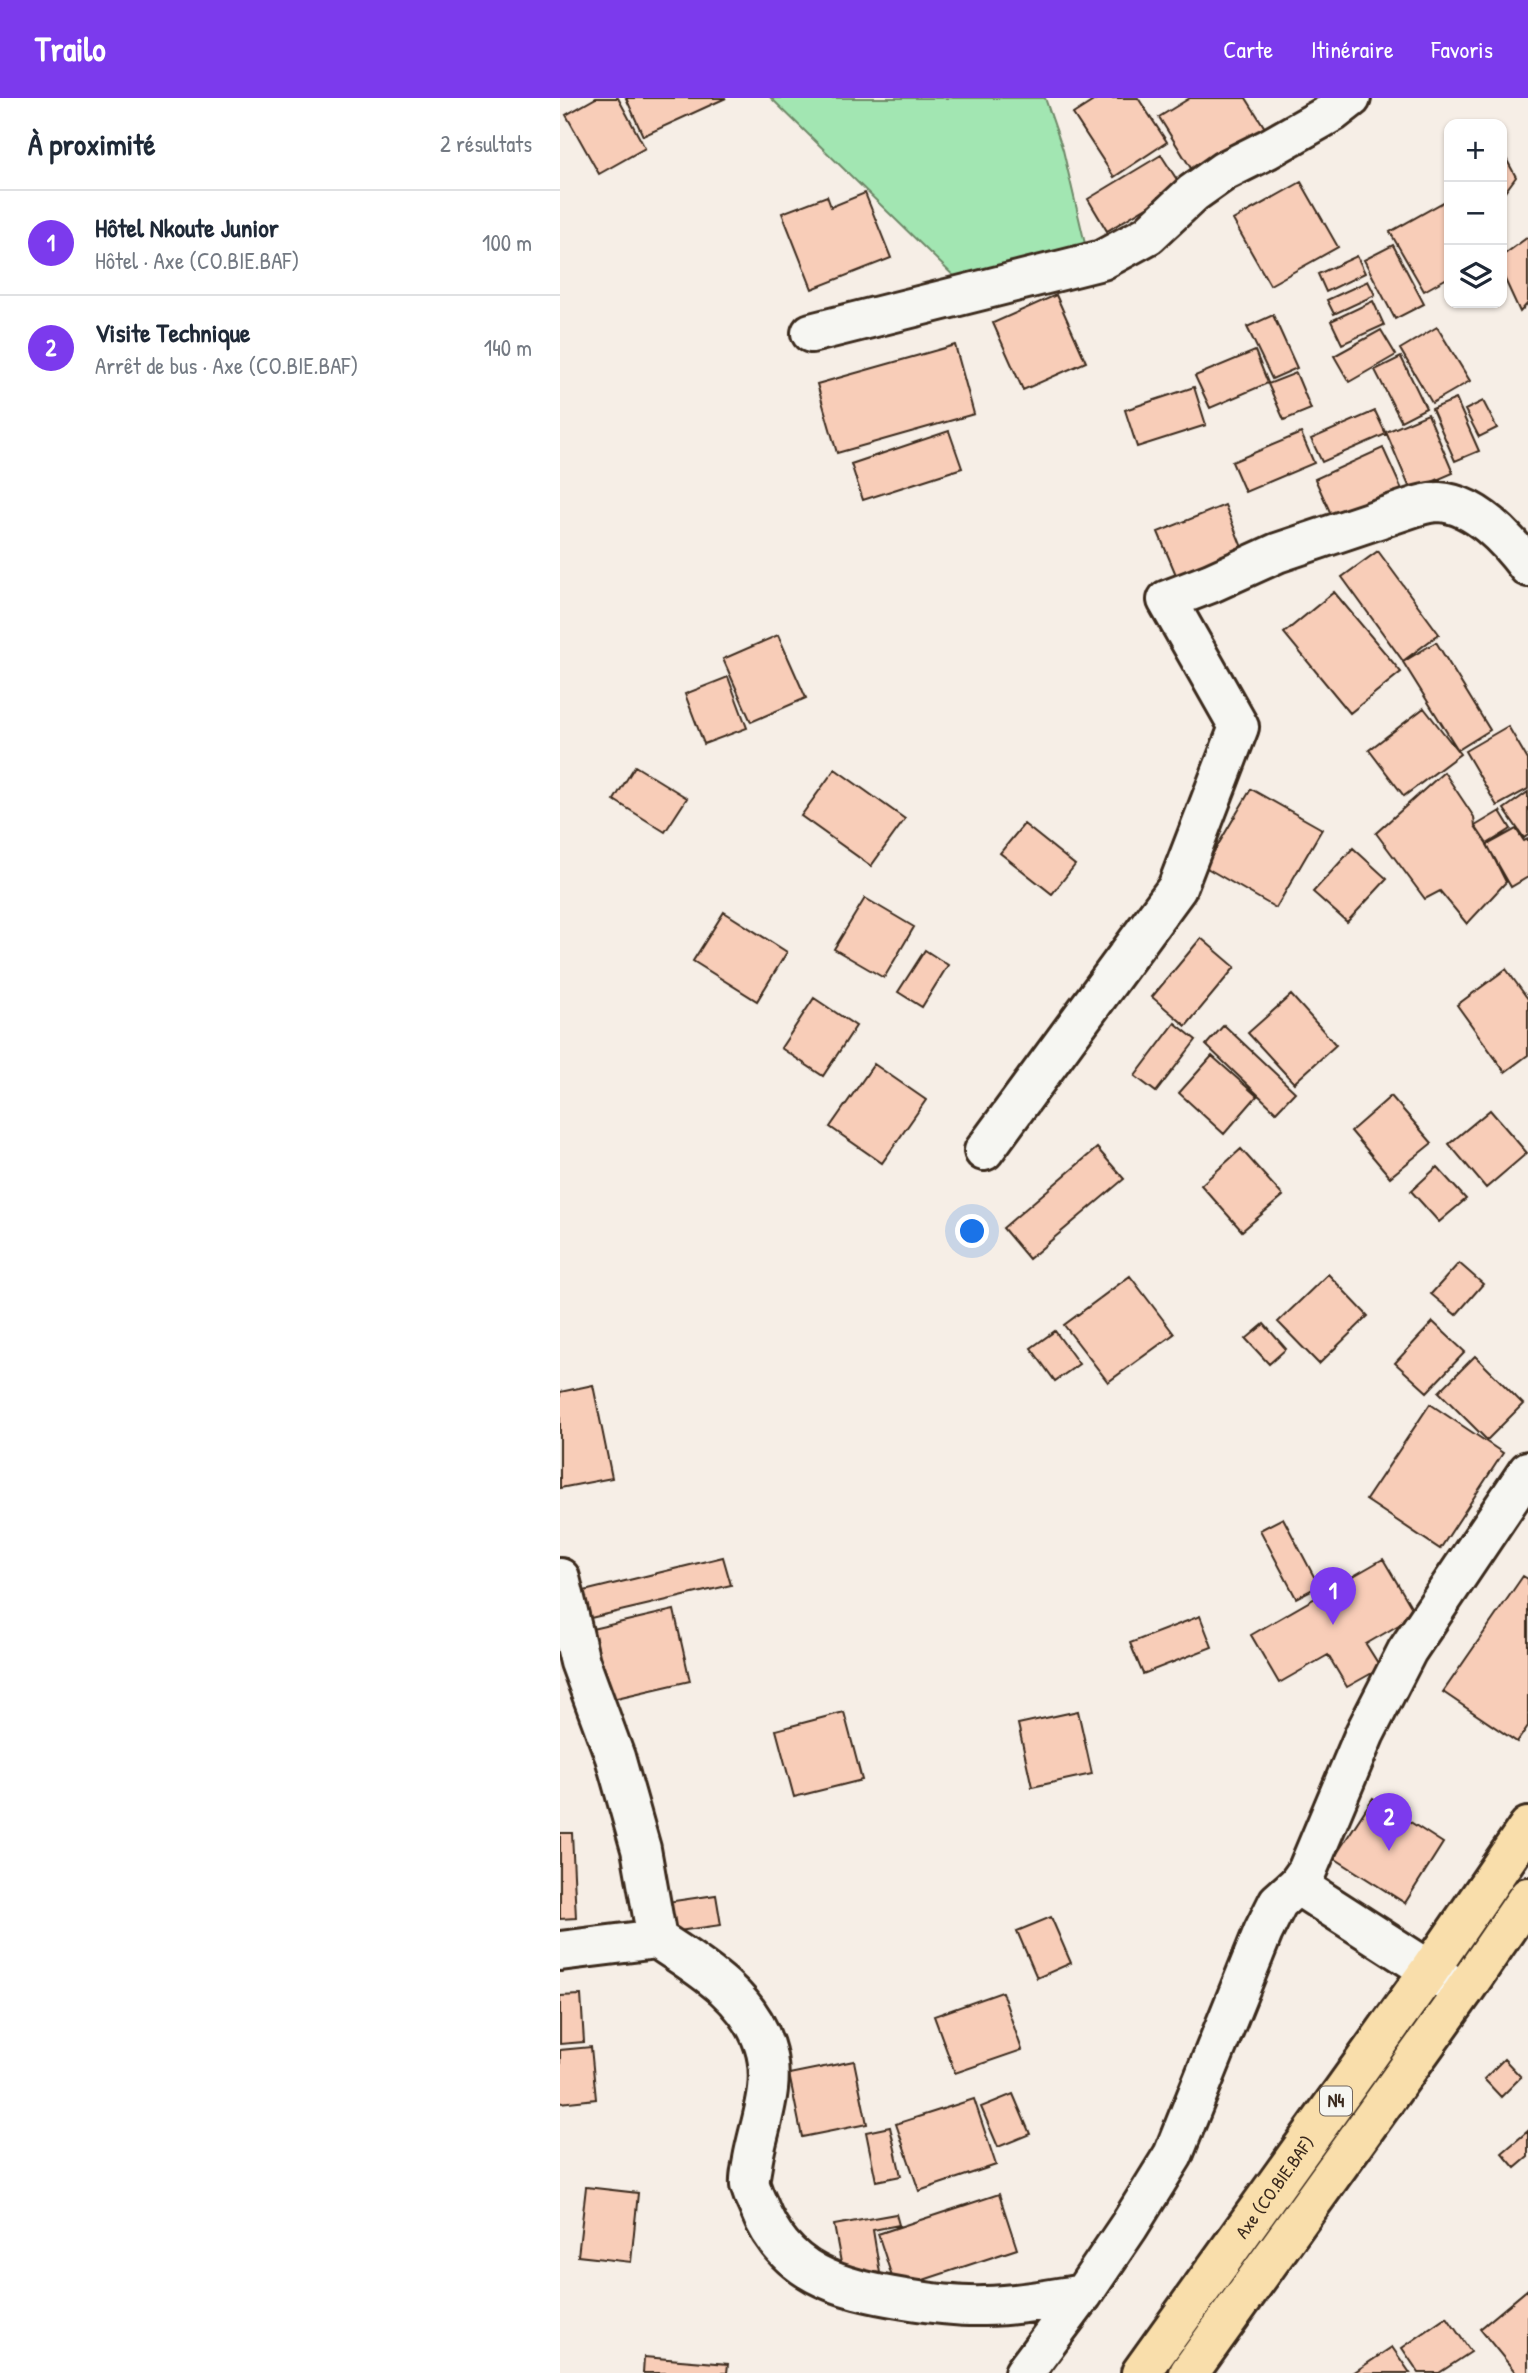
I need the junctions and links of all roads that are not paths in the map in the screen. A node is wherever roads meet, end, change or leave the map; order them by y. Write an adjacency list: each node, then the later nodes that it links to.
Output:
1 (1350, 98): 2 (street)
2 (811, 334)
3 (1528, 567): 4 (street)
4 (984, 1151)
5 (1528, 1471): 8 (street)
6 (560, 1578): 10 (street)
7 (1528, 1826): 12 (highway, Axe (CO.BIE.BAF) / N4)
8 (1297, 1885): 12 (street); 14 (street)
9 (1528, 1897): 13 (highway, Axe (CO.BIE.BAF) / N4)
10 (657, 1939): 11 (street); 14 (street)
11 (560, 1951)
12 (1429, 1971): 13 (street); 16 (highway, Axe (CO.BIE.BAF) / N4)
13 (1463, 1992): 17 (highway, Axe (CO.BIE.BAF) / N4)
14 (1083, 2294): 15 (street)
15 (1024, 2373)
16 (1141, 2373)
17 (1189, 2373)

